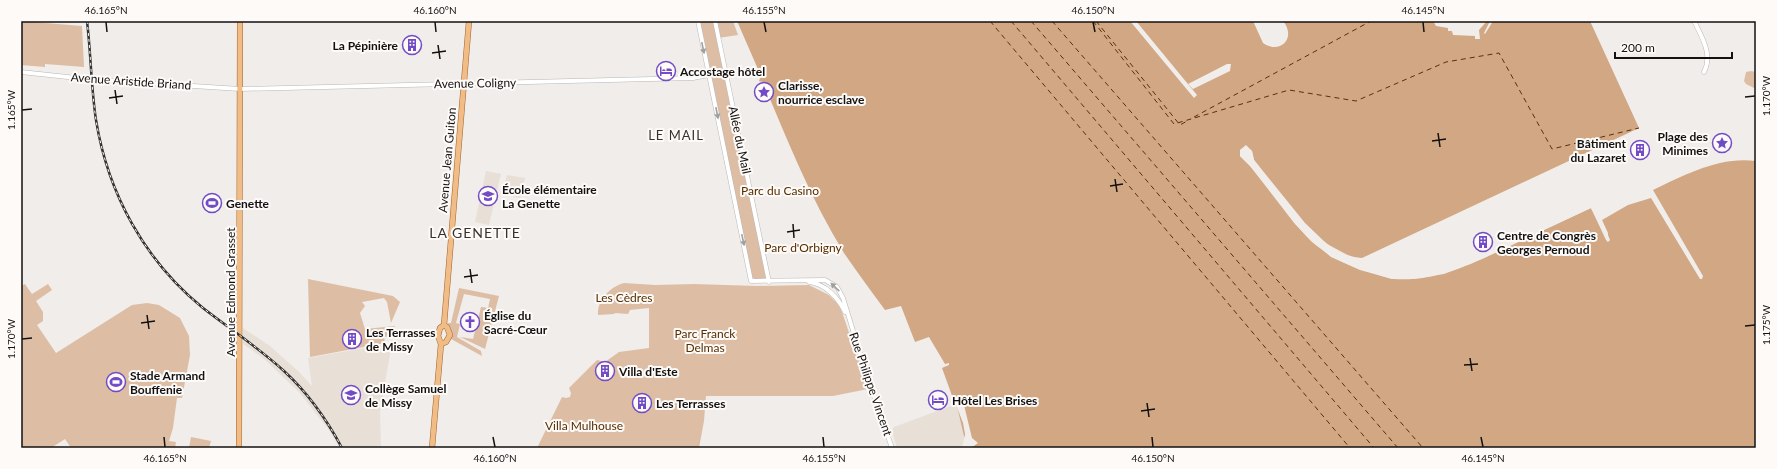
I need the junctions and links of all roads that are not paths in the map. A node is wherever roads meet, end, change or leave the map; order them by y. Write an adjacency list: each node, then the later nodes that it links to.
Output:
1 (240, 21): 10 (main road, Avenue Edmond Grasset)
2 (469, 21): 9 (main road, Avenue Jean Guiton)
3 (698, 21): 8 (street, Allée du Mail, one-way to 8)
4 (715, 21): 12 (street, Allée du Mail)
5 (1694, 21): 7 (street)
6 (21, 72): 10 (street, Avenue Aristide Briand, bridge)
7 (1704, 72)
8 (709, 75): 9 (street, Avenue Coligny); 12 (street, Allée du Mail, one-way to 12)
9 (464, 83): 10 (street, Avenue Coligny); 14 (main road, Avenue Jean Guiton)
10 (240, 89): 16 (main road, Avenue Edmond Grasset)
11 (800, 281): 12 (street); 13 (street, Rue Philippe Vincent); 13 (street, Rue Philippe Vincent, one-way to 11)
12 (769, 282)
13 (849, 321): 18 (street, Rue Philippe Vincent)
14 (444, 325): 15 (main road); 15 (main road)
15 (441, 344): 17 (main road)
16 (239, 448)
17 (432, 448)
18 (892, 448)

